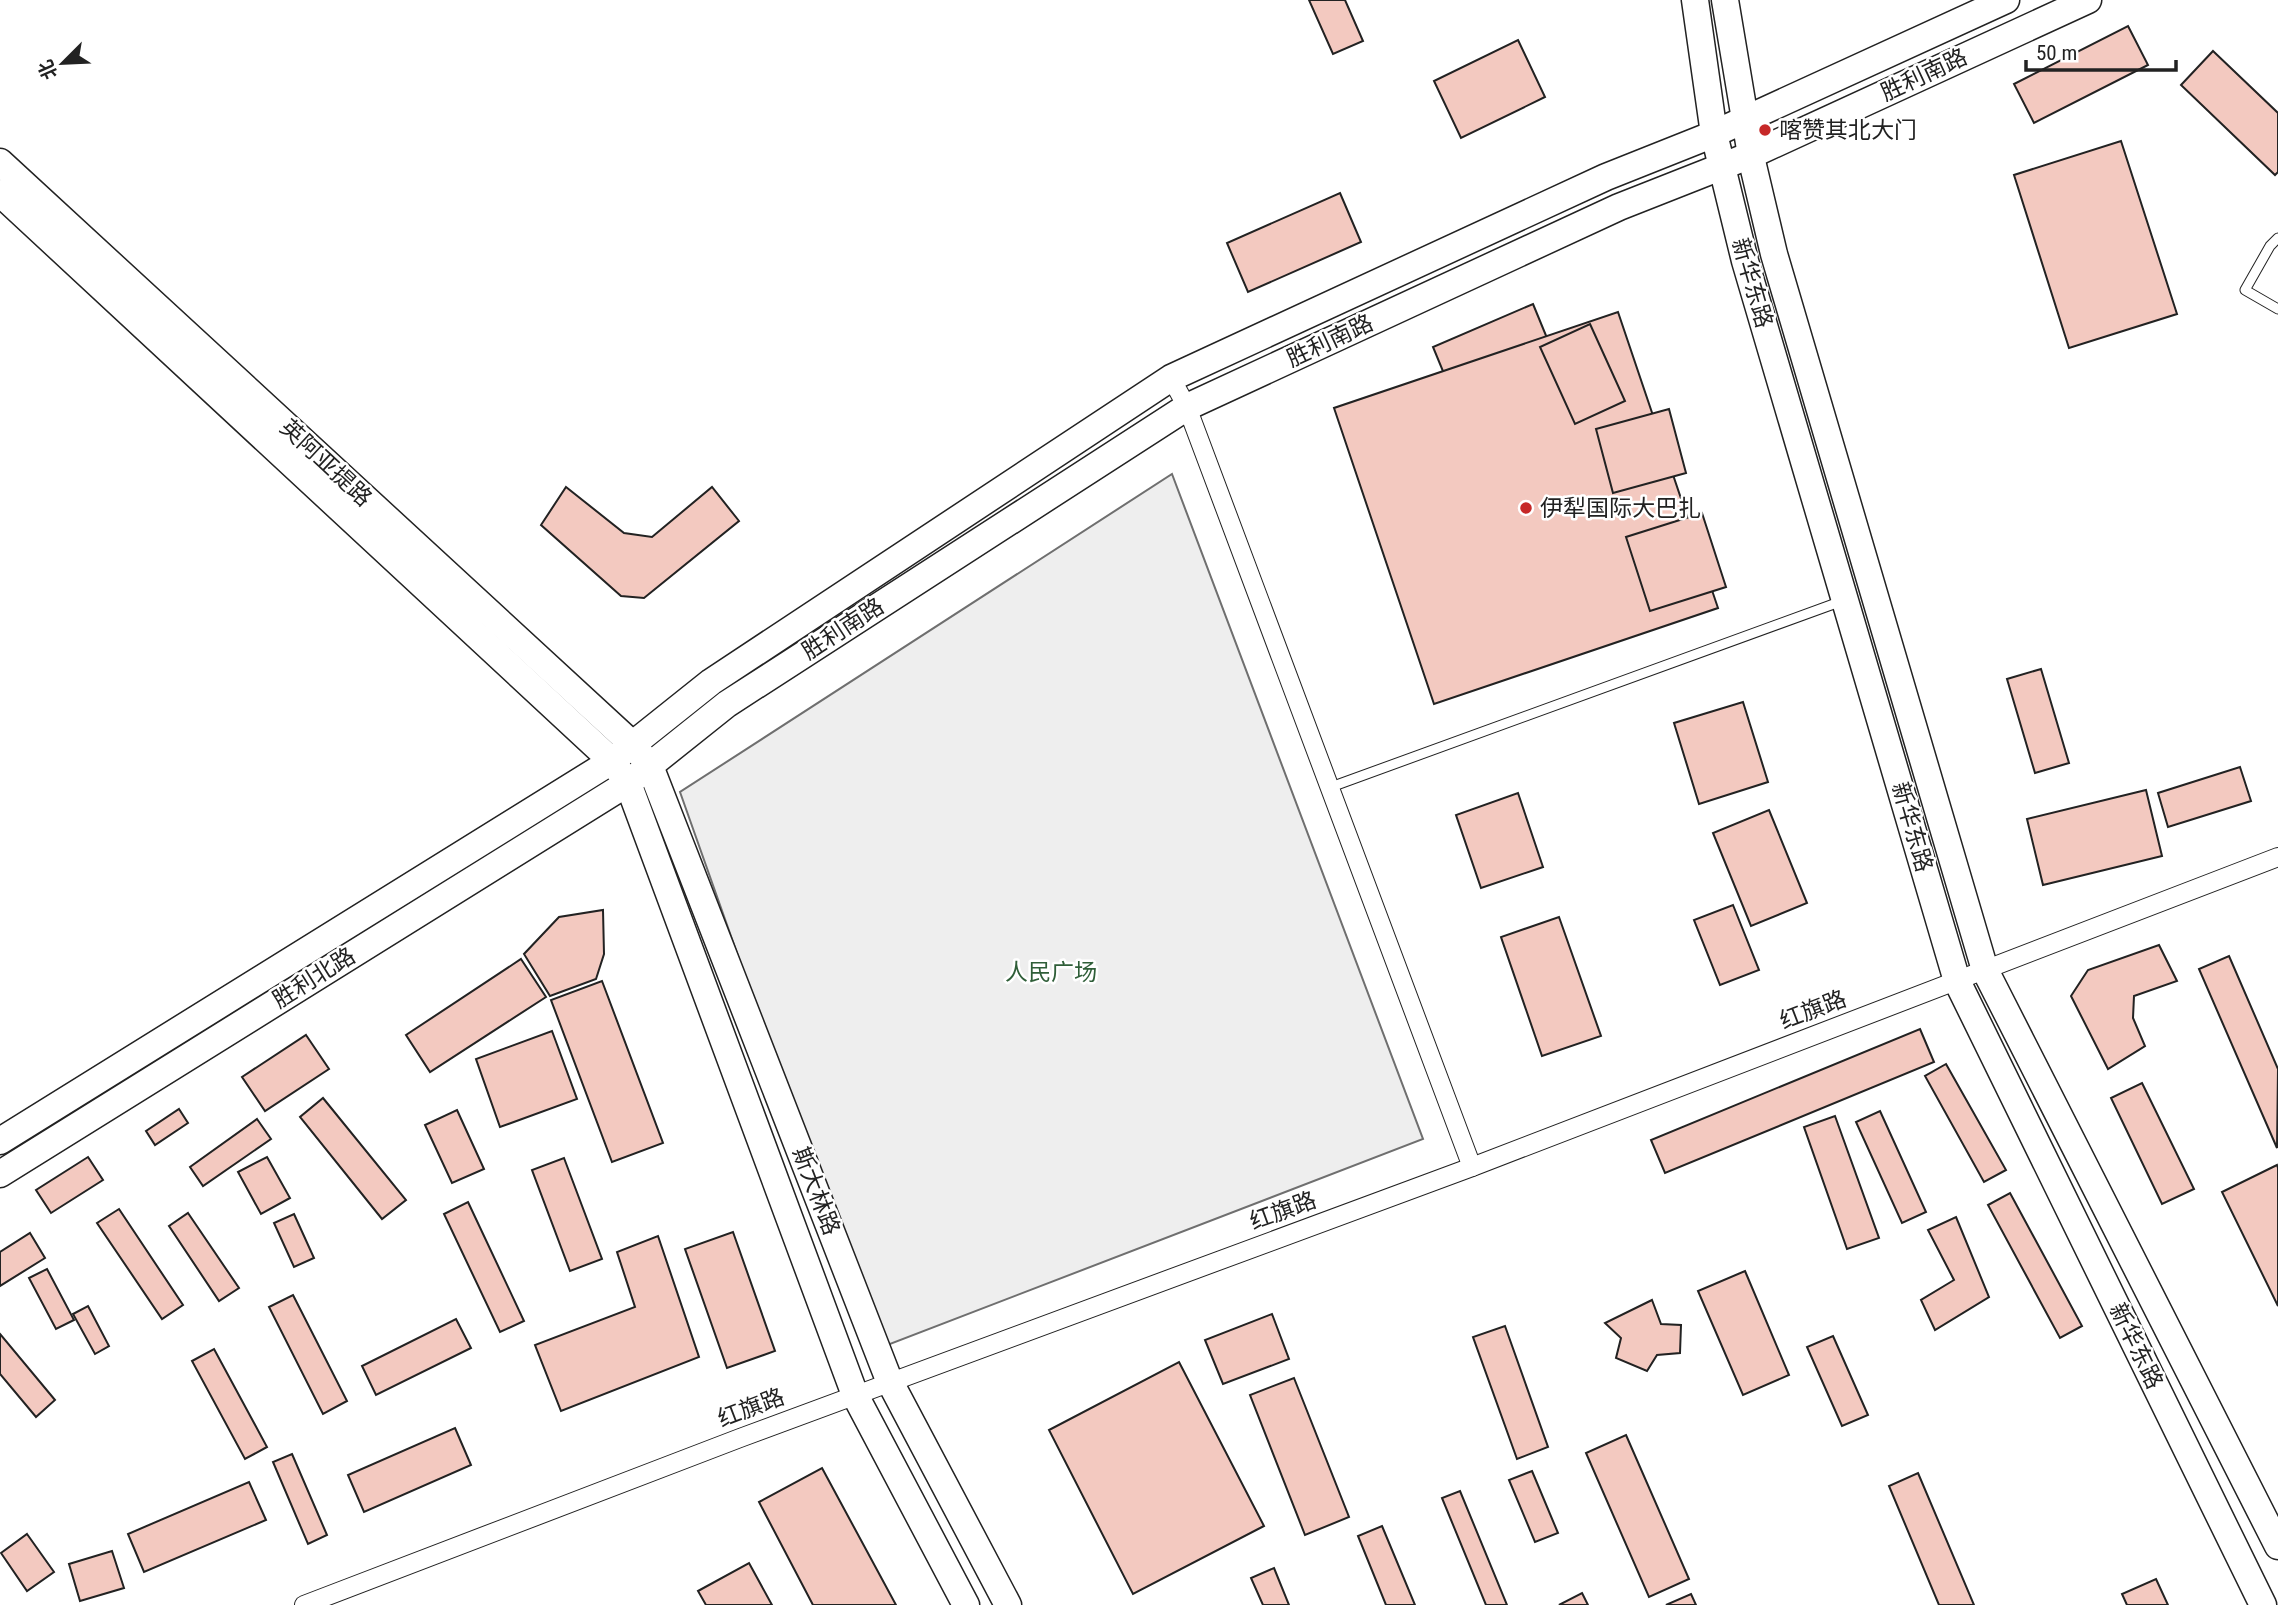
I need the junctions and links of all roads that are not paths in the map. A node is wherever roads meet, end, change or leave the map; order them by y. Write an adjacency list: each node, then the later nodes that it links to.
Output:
1 (1695, 0): 6 (main road, 新华东路)
2 (1725, 0): 5 (main road, 新华东路)
3 (2006, 0): 5 (main road, 胜利南路)
4 (2088, 0): 7 (main road, 胜利南路)
5 (1744, 120): 6 (main road, 胜利南路); 7 (main road, 新华东路)
6 (1714, 134): 9 (main road, 新华东路); 13 (main road, 胜利南路)
7 (1751, 155): 9 (main road, 胜利南路); 22 (main road, 新华东路)
8 (0, 162): 16 (main road, 英阿亚提路)
9 (1722, 167): 14 (main road, 胜利南路); 15 (main road, 新华东路)
10 (0, 193): 17 (main road, 英阿亚提路)
11 (2278, 238): 12 (lane)
12 (2278, 309)
13 (1171, 378): 14 (street); 16 (main road, 胜利南路)
14 (1187, 407): 18 (main road, 胜利南路); 20 (street)
15 (1845, 600): 20 (lane); 23 (main road, 新华东路)
16 (633, 745): 17 (main road, 胜利南路); 18 (main road, 英阿亚提路)
17 (612, 761): 19 (main road, 英阿亚提路); 24 (main road, 胜利北路)
18 (650, 766): 19 (main road, 胜利南路); 27 (main road, 斯大林路)
19 (628, 783): 26 (main road, 胜利北路); 28 (main road, 斯大林路)
20 (1331, 787): 25 (street)
21 (2278, 857): 22 (street, 红旗路)
22 (1985, 970): 23 (street, 红旗路); 29 (main road, 新华东路)
23 (1957, 981): 25 (street, 红旗路); 33 (main road, 新华东路)
24 (0, 1141)
25 (1472, 1167): 27 (street, 红旗路)
26 (0, 1174)
27 (891, 1382): 28 (street, 红旗路); 32 (main road, 斯大林路)
28 (855, 1395): 30 (street, 红旗路); 31 (main road, 斯大林路)
29 (2278, 1546)
30 (303, 1605)
31 (966, 1605)
32 (1008, 1605)
33 (2263, 1605)

